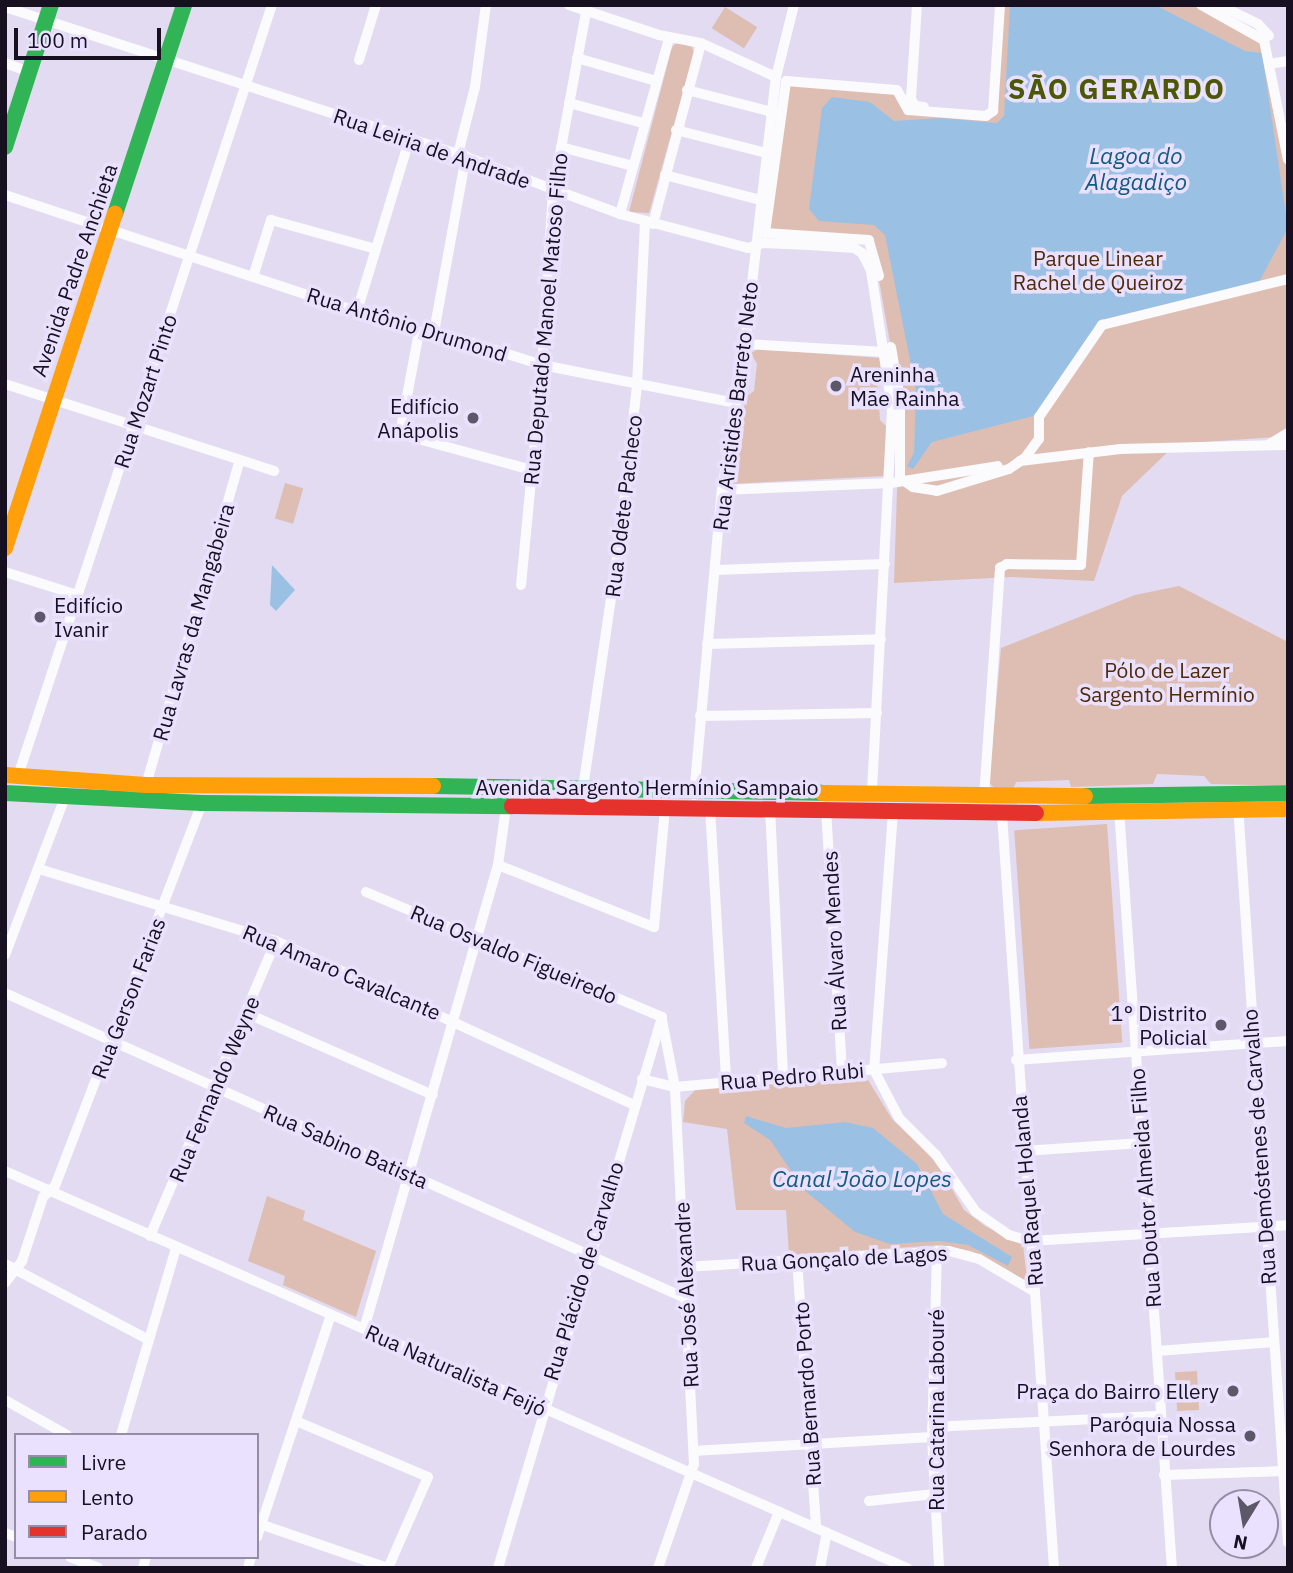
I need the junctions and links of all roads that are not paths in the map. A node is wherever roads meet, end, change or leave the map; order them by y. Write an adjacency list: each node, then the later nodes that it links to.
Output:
1 (184, 5): 17 (main road, Avenida Padre Anchieta)
2 (272, 5): 25 (street, Rua Mozart Pinto)
3 (376, 5): 18 (street)
4 (486, 5): 37 (street)
5 (569, 5): 12 (street)
6 (794, 5): 23 (street, Rua Aristides Barreto Neto)
7 (917, 5): 26 (street)
8 (997, 5): 26 (street); 71 (street)
9 (1201, 5): 38 (street)
10 (1219, 5): 21 (street)
11 (5, 7): 13 (street, Rua Leiria de Andrade)
12 (586, 12): 14 (street); 16 (street, Rua Deputado Manoel Matoso Filho)
13 (49, 13): 17 (street, Rua Leiria de Andrade); 22 (main road)
14 (669, 38): 15 (street); 24 (street)
15 (701, 43): 23 (street); 27 (street, Rua Odete Pacheco)
16 (577, 58): 24 (street); 28 (street, Rua Deputado Manoel Matoso Filho)
17 (167, 59): 25 (street, Rua Leiria de Andrade); 46 (main road, Avenida Padre Anchieta)
18 (359, 60)
19 (1288, 61): 21 (street)
20 (5, 63): 22 (street)
21 (1275, 63): 31 (street)
22 (30, 72): 34 (main road)
23 (777, 75): 26 (street); 29 (street, Rua Aristides Barreto Neto)
24 (656, 81): 30 (street)
25 (246, 84): 33 (street, Rua Leiria de Andrade); 49 (street, Rua Mozart Pinto)
26 (912, 84)
27 (687, 90): 29 (street); 32 (street, Rua Odete Pacheco)
28 (569, 103): 30 (street); 35 (street, Rua Deputado Manoel Matoso Filho)
29 (772, 112): 36 (street, Rua Aristides Barreto Neto)
30 (643, 123): 39 (street)
31 (1288, 127)
32 (676, 130): 36 (street); 40 (street, Rua Odete Pacheco)
33 (410, 138): 37 (street, Rua Leiria de Andrade); 48 (street)
34 (5, 147)
35 (561, 147): 39 (street); 41 (street, Rua Deputado Manoel Matoso Filho)
36 (766, 153): 43 (street, Rua Aristides Barreto Neto)
37 (462, 155): 41 (street, Rua Leiria de Andrade); 54 (street)
38 (1288, 160)
39 (633, 166): 44 (street)
40 (665, 175): 43 (street); 45 (street, Rua Odete Pacheco)
41 (553, 192): 44 (street, Rua Leiria de Andrade); 57 (street, Rua Deputado Manoel Matoso Filho)
42 (5, 195): 46 (street, Rua Antônio Drumond)
43 (760, 200): 47 (street, Rua Aristides Barreto Neto)
44 (620, 214): 45 (street, Rua Leiria de Andrade)
45 (649, 223): 47 (street, Rua Leiria de Andrade); 59 (street, Rua Odete Pacheco)
46 (111, 230): 49 (street, Rua Antônio Drumond); 60 (main road, Avenida Padre Anchieta)
47 (755, 246): 55 (street, Rua Aristides Barreto Neto); 56 (street, Rua Leiria de Andrade)
48 (376, 249): 50 (street); 52 (street)
49 (190, 256): 50 (street, Rua Antônio Drumond); 62 (street, Rua Mozart Pinto)
50 (253, 277): 52 (street, Rua Antônio Drumond)
51 (1288, 279): 68 (street)
52 (357, 311): 53 (street, Rua Antônio Drumond)
53 (419, 332): 54 (street, Rua Antônio Drumond); 69 (street)
54 (434, 332): 57 (street, Rua Antônio Drumond)
55 (745, 344): 56 (street); 61 (street, Rua Aristides Barreto Neto)
56 (885, 352): 72 (street)
57 (542, 365): 59 (street, Rua Antônio Drumond); 69 (street, Rua Deputado Manoel Matoso Filho)
58 (5, 384): 60 (street)
59 (637, 385): 61 (street, Rua Antônio Drumond); 87 (street, Rua Odete Pacheco)
60 (53, 400): 62 (street); 74 (main road, Avenida Padre Anchieta)
61 (736, 403): 73 (street, Rua Aristides Barreto Neto)
62 (134, 425): 67 (street); 79 (street, Rua Mozart Pinto)
63 (1288, 433): 65 (street)
64 (1288, 445): 65 (street)
65 (1263, 448): 66 (street)
66 (1089, 452): 68 (street); 93 (street)
67 (240, 460): 70 (street); 85 (street, Rua Lavras da Mangabeira)
68 (1019, 461): 71 (street)
69 (532, 470): 78 (street, Rua Deputado Manoel Matoso Filho)
70 (274, 471)
71 (903, 482): 72 (street)
72 (891, 483): 73 (street); 75 (street)
73 (722, 490): 76 (street, Rua Aristides Barreto Neto)
74 (5, 548)
75 (886, 564): 76 (street); 80 (street)
76 (715, 570): 81 (street, Rua Aristides Barreto Neto)
77 (5, 572): 79 (street)
78 (521, 585)
79 (77, 595): 84 (street, Rua Mozart Pinto)
80 (881, 639): 81 (street); 82 (street)
81 (707, 644): 83 (street, Rua Aristides Barreto Neto)
82 (877, 713): 83 (street); 91 (street)
83 (700, 716): 88 (street, Rua Aristides Barreto Neto)
84 (11, 776): 85 (main road, Avenida Sargento Hermínio Sampaio)
85 (146, 785): 86 (main road, Avenida Sargento Hermínio Sampaio)
86 (509, 786): 87 (main road, Avenida Sargento Hermínio Sampaio); 96 (street)
87 (583, 788): 88 (main road, Avenida Sargento Hermínio Sampaio)
88 (694, 790): 91 (main road, Avenida Sargento Hermínio Sampaio); 98 (street, Rua Aristides Barreto Neto)
89 (5, 793): 92 (main road, Avenida Sargento Hermínio Sampaio)
90 (1288, 793): 94 (main road, Avenida Sargento Hermínio Sampaio)
91 (872, 794): 93 (main road, Avenida Sargento Hermínio Sampaio)
92 (65, 797): 95 (main road, Avenida Sargento Hermínio Sampaio); 107 (street)
93 (984, 797): 94 (main road, Avenida Sargento Hermínio Sampaio)
94 (1238, 802): 101 (main road, Avenida Sargento Hermínio Sampaio); 103 (main road, Avenida Sargento Hermínio Sampaio); 119 (street, Rua Demóstenes de Carvalho)
95 (202, 803): 96 (main road, Avenida Sargento Hermínio Sampaio); 109 (street, Rua Gerson Farias)
96 (506, 807): 97 (main road, Avenida Sargento Hermínio Sampaio); 106 (street)
97 (665, 808): 98 (main road, Avenida Sargento Hermínio Sampaio); 106 (street)
98 (692, 808): 99 (main road, Avenida Sargento Hermínio Sampaio)
99 (710, 808): 100 (main road, Avenida Sargento Hermínio Sampaio); 127 (street)
100 (770, 808): 102 (main road, Avenida Sargento Hermínio Sampaio); 125 (street)
101 (1119, 808): 105 (main road, Avenida Sargento Hermínio Sampaio); 120 (street, Rua Doutor Almeida Filho)
102 (826, 809): 104 (main road, Avenida Sargento Hermínio Sampaio); 124 (street, Rua Álvaro Mendes)
103 (1288, 809)
104 (894, 812): 105 (main road, Avenida Sargento Hermínio Sampaio); 123 (street)
105 (1002, 815): 121 (street, Rua Raquel Holanda)
106 (498, 865): 110 (street)
107 (39, 869): 109 (street, Rua Amaro Cavalcante); 112 (street)
108 (366, 892): 110 (street, Rua Osvaldo Figueiredo)
109 (165, 904): 111 (street, Rua Amaro Cavalcante); 117 (street, Rua Gerson Farias)
110 (477, 940): 115 (street, Rua Osvaldo Figueiredo); 116 (street)
111 (276, 942): 114 (street, Rua Fernando Weyne); 116 (street, Rua Amaro Cavalcante)
112 (5, 955)
113 (5, 993): 117 (street, Rua Sabino Batista)
114 (246, 1013): 128 (street, Rua Fernando Weyne); 130 (street)
115 (662, 1017): 126 (street, Rua Plácido de Carvalho); 129 (street, Rua José Alexandre)
116 (453, 1020): 130 (street); 131 (street, Rua Amaro Cavalcante)
117 (112, 1040): 128 (street, Rua Sabino Batista); 136 (street, Rua Gerson Farias)
118 (1288, 1041): 119 (street)
119 (1252, 1044): 120 (street); 138 (street, Rua Demóstenes de Carvalho)
120 (1135, 1052): 121 (street); 132 (street, Rua Doutor Almeida Filho)
121 (1016, 1060): 133 (street, Rua Raquel Holanda)
122 (942, 1063): 123 (street, Rua Pedro Rubi)
123 (874, 1070): 124 (street, Rua Pedro Rubi); 141 (street)
124 (842, 1072): 125 (street, Rua Pedro Rubi)
125 (783, 1077): 127 (street, Rua Pedro Rubi)
126 (642, 1079): 129 (street, Rua Pedro Rubi); 131 (street, Rua Plácido de Carvalho)
127 (726, 1081): 129 (street, Rua Pedro Rubi)
128 (216, 1087): 135 (street, Rua Sabino Batista); 140 (street, Rua Fernando Weyne)
129 (675, 1087): 147 (street, Rua José Alexandre)
130 (433, 1095): 135 (street)
131 (634, 1105): 144 (street, Rua Plácido de Carvalho)
132 (1142, 1143): 133 (street); 139 (street, Rua Doutor Almeida Filho)
133 (1023, 1151): 141 (street, Rua Raquel Holanda)
134 (5, 1171): 136 (street, Rua Naturalista Feijó)
135 (408, 1174): 144 (street, Rua Sabino Batista); 152 (street)
136 (47, 1190): 140 (street, Rua Naturalista Feijó); 146 (street, Rua Gerson Farias)
137 (1288, 1225): 138 (street)
138 (1264, 1226): 139 (street); 154 (street, Rua Demóstenes de Carvalho)
139 (1149, 1234): 141 (street); 155 (street, Rua Doutor Almeida Filho)
140 (150, 1236): 142 (street, Rua Naturalista Feijó)
141 (1030, 1241): 149 (street, Rua Raquel Holanda)
142 (176, 1248): 151 (street, Rua Naturalista Feijó); 153 (street)
143 (937, 1251): 145 (street, Rua Gonçalo de Lagos); 149 (street, Rua Gonçalo de Lagos); 162 (street, Rua Catarina Labouré)
144 (587, 1256): 150 (street, Rua Sabino Batista); 157 (street, Rua Plácido de Carvalho)
145 (797, 1260): 147 (street, Rua Gonçalo de Lagos); 165 (street, Rua Bernardo Porto)
146 (10, 1267): 148 (street, Rua Gerson Farias); 153 (street)
147 (685, 1267): 150 (street, Rua José Alexandre)
148 (5, 1283)
149 (1035, 1292): 161 (street, Rua Raquel Holanda)
150 (687, 1298): 166 (street, Rua José Alexandre)
151 (331, 1315): 152 (street, Rua Naturalista Feijó); 160 (street)
152 (364, 1329): 157 (street, Rua Naturalista Feijó)
153 (147, 1339): 164 (street)
154 (1273, 1342): 155 (street); 158 (street, Rua Demóstenes de Carvalho)
155 (1157, 1351): 159 (street, Rua Doutor Almeida Filho)
156 (5, 1400): 163 (street)
157 (543, 1408): 168 (street, Rua Naturalista Feijó); 179 (street, Rua Plácido de Carvalho)
158 (1283, 1408): 167 (street, Rua Demóstenes de Carvalho)
159 (1160, 1416): 161 (street); 169 (street, Rua Doutor Almeida Filho)
160 (296, 1422): 173 (street); 178 (street)
161 (1044, 1423): 162 (street); 185 (street, Rua Raquel Holanda)
162 (932, 1432): 165 (street); 170 (street, Rua Catarina Labouré)
163 (63, 1433)
164 (122, 1433)
165 (812, 1445): 166 (street); 174 (street, Rua Bernardo Porto)
166 (694, 1451): 168 (street, Rua José Alexandre)
167 (1283, 1471): 169 (street); 175 (street, Rua Demóstenes de Carvalho)
168 (694, 1474): 172 (street, Rua Naturalista Feijó); 180 (street, Rua José Alexandre)
169 (1164, 1475): 186 (street, Rua Doutor Almeida Filho)
170 (935, 1494): 171 (street); 184 (street, Rua Catarina Labouré)
171 (869, 1501)
172 (779, 1512): 174 (street, Rua Naturalista Feijó); 181 (street)
173 (259, 1523): 178 (street)
174 (822, 1530): 182 (street, Rua Bernardo Porto); 183 (street, Rua Naturalista Feijó)
175 (1288, 1542)
176 (75, 1559): 177 (street)
177 (98, 1568)
178 (388, 1568)
179 (498, 1568)
180 (658, 1568)
181 (757, 1568)
182 (820, 1568)
183 (907, 1568)
184 (939, 1568)
185 (1054, 1568)
186 (1172, 1568)

